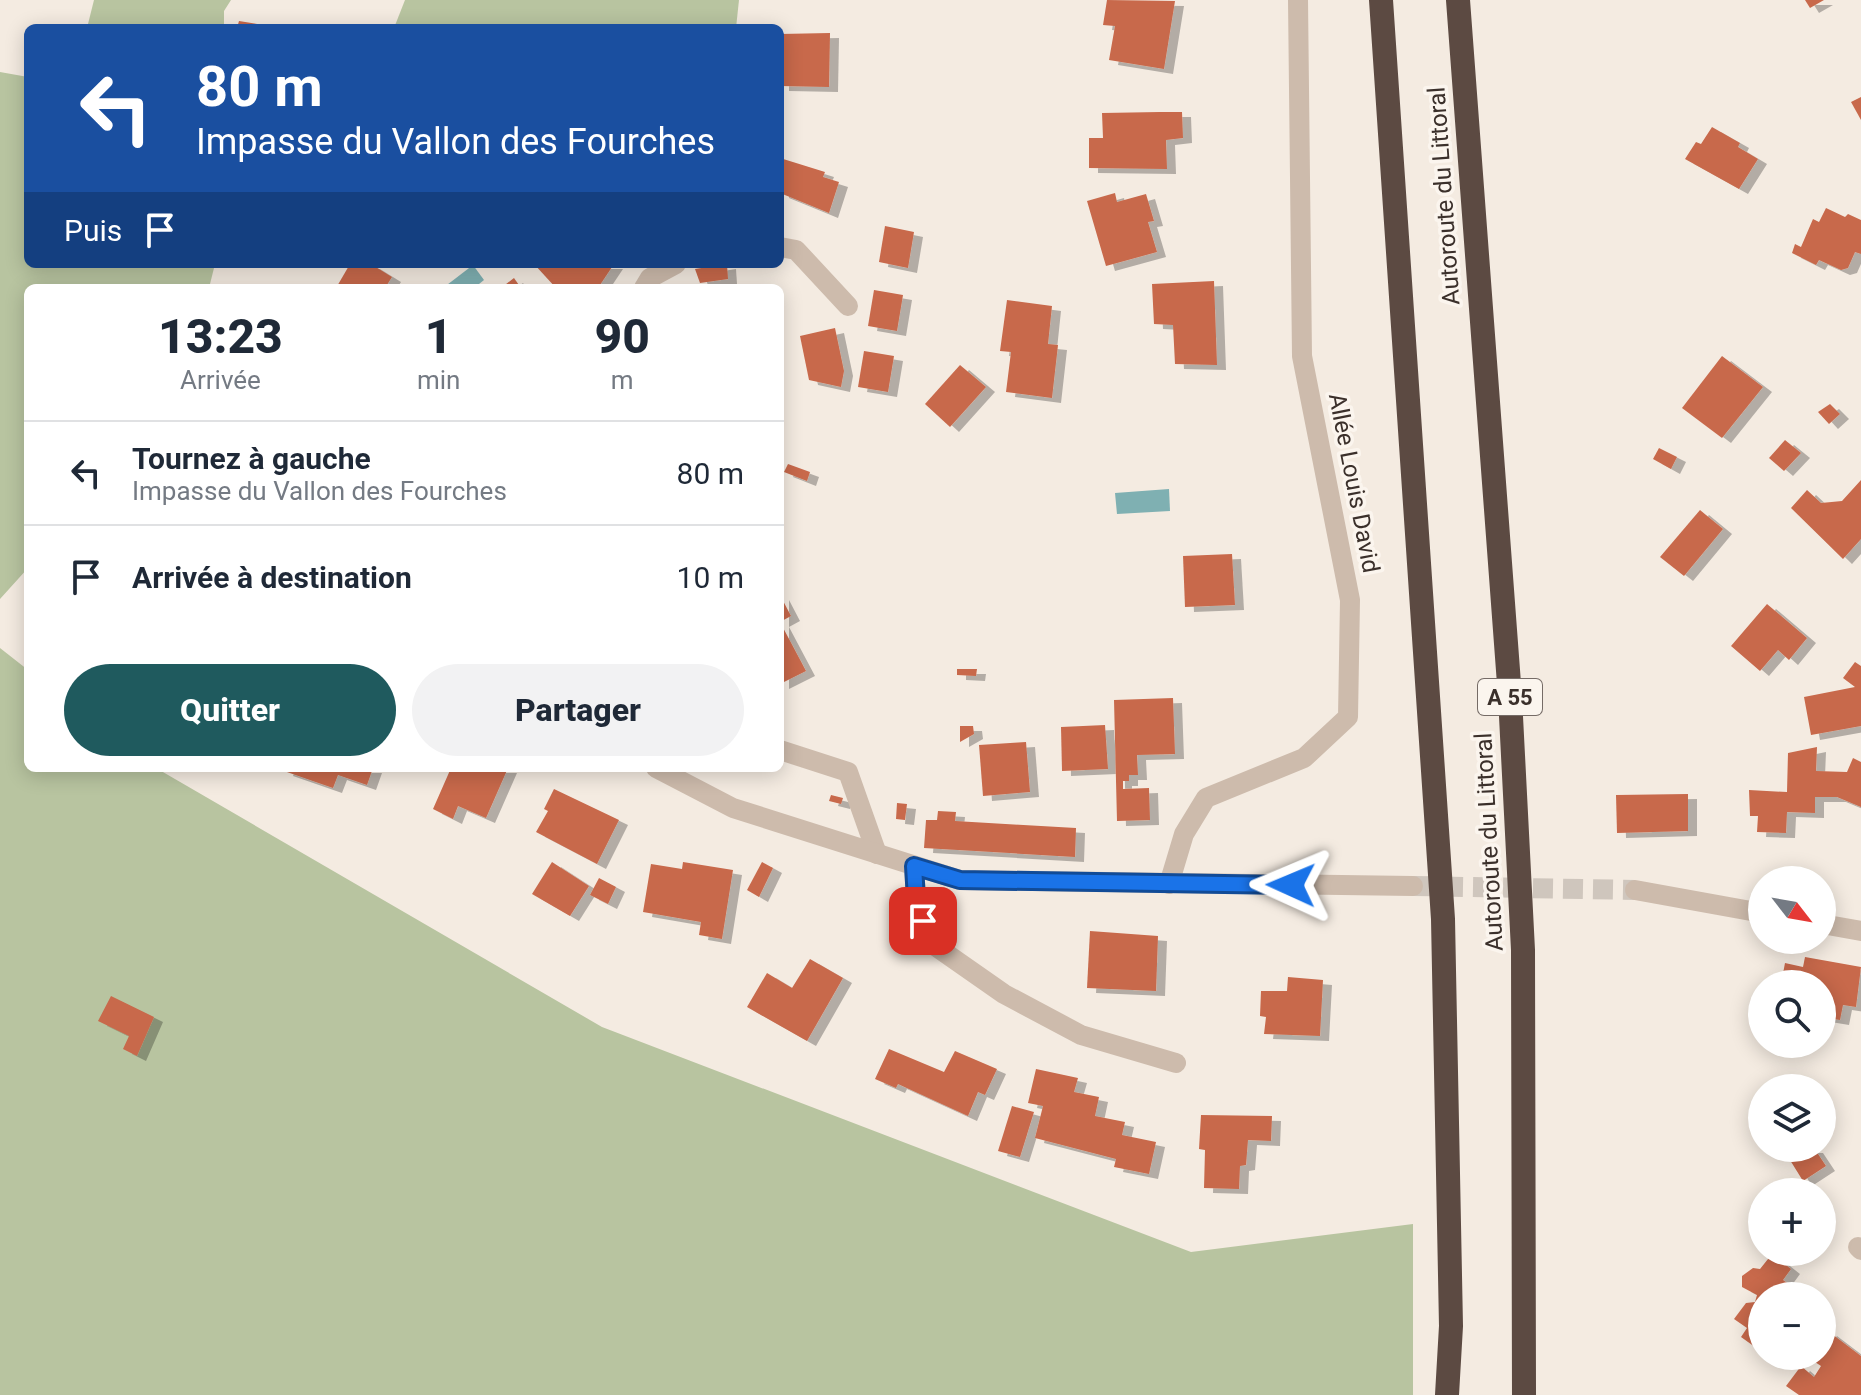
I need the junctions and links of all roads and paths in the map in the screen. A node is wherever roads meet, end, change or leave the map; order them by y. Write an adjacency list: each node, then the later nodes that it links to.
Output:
1 (1298, 0): 12 (street, Allée Louis David)
2 (1381, 0): 19 (highway, Autoroute du Littoral)
3 (1458, 0): 20 (highway, Autoroute du Littoral / A 55)
4 (784, 248): 7 (street)
5 (669, 268): 6 (street)
6 (646, 284)
7 (848, 306)
8 (784, 751): 10 (street)
9 (664, 772): 10 (street)
10 (877, 854): 11 (street)
11 (914, 866): 12 (street); 18 (street)
12 (1169, 884): 13 (street)
13 (1413, 886)
14 (1635, 890): 15 (street)
15 (1748, 910)
16 (1836, 927): 17 (street)
17 (1861, 931)
18 (1176, 1063)
19 (1447, 1395)
20 (1524, 1395)

